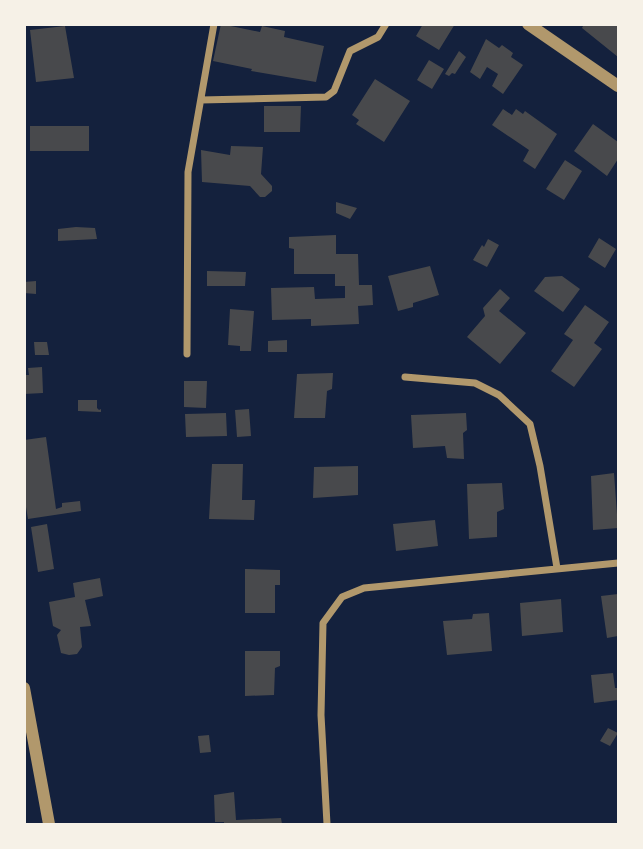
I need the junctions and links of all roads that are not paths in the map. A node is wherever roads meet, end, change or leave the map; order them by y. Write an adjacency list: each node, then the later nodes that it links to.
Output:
1 (214, 24): 5 (street)
2 (386, 24): 5 (street)
3 (528, 24): 4 (street)
4 (618, 86)
5 (201, 100): 6 (street)
6 (187, 354)
7 (405, 377): 9 (street)
8 (618, 563): 9 (street)
9 (557, 568): 12 (street)
10 (24, 688): 11 (street)
11 (49, 824)
12 (327, 824)

